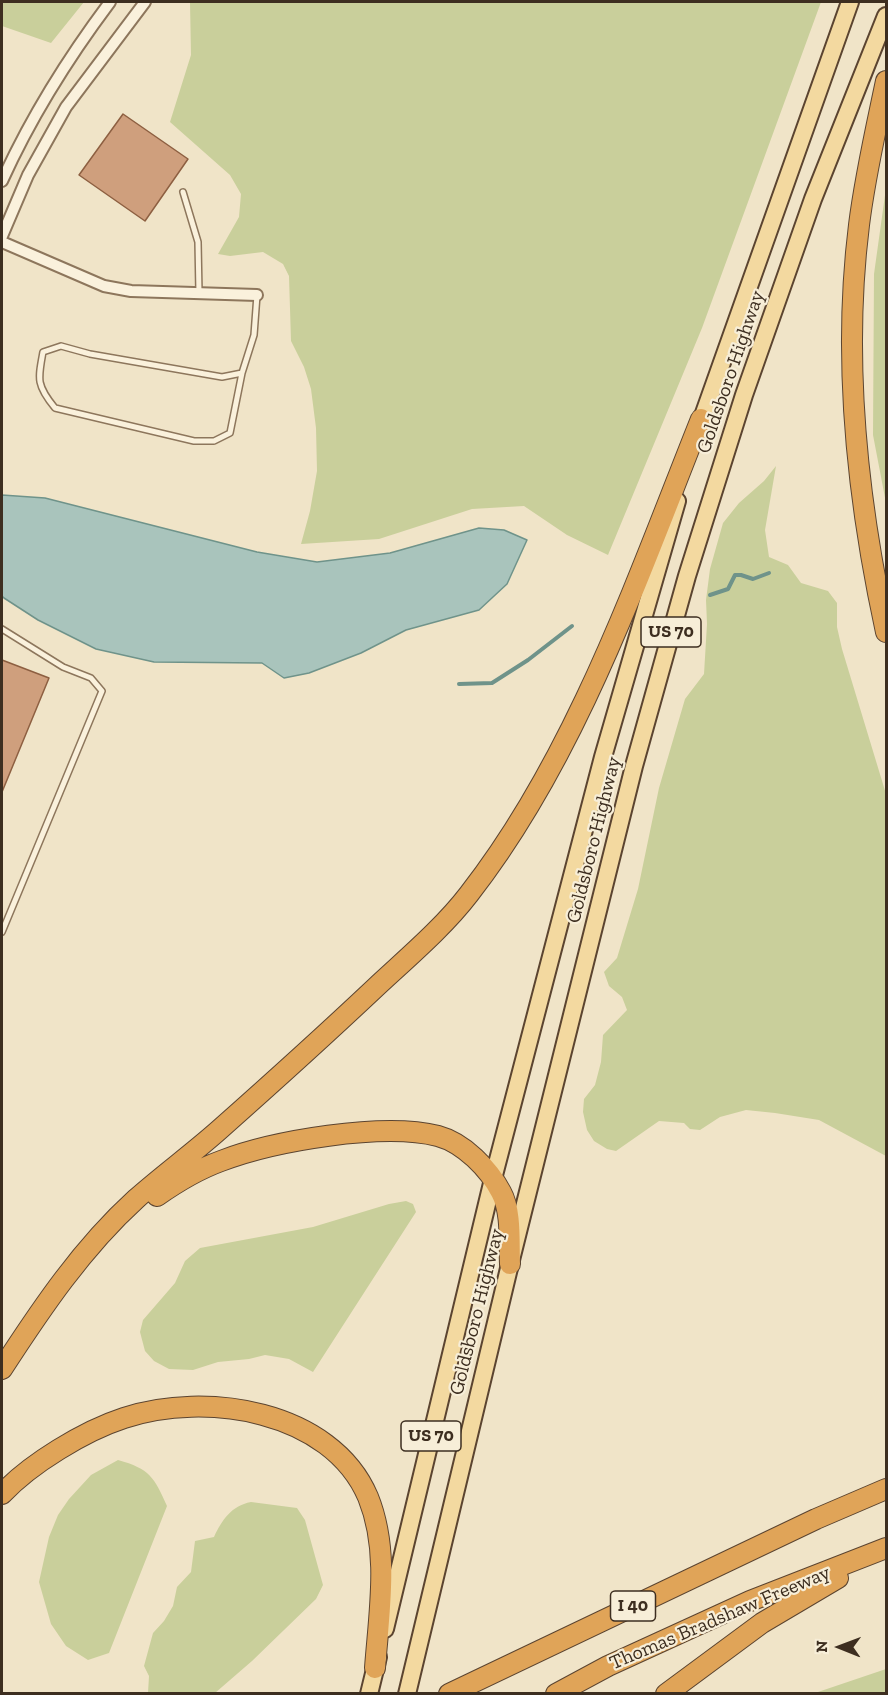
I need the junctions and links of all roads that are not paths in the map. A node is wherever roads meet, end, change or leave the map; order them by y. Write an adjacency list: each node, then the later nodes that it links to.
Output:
1 (110, 2): 6 (street)
2 (145, 2): 8 (street)
3 (850, 2): 13 (main road, US 70)
4 (886, 16): 20 (main road, Goldsboro Highway / US 70)
5 (886, 81): 14 (highway)
6 (2, 181)
7 (183, 192): 10 (lane)
8 (2, 236)
9 (2, 242): 10 (street)
10 (199, 293): 11 (street)
11 (257, 295): 12 (lane)
12 (242, 373): 12 (lane)
13 (701, 419): 18 (main road, US 70); 19 (highway)
14 (884, 616): 16 (highway)
15 (2, 629): 17 (lane)
16 (886, 632)
17 (2, 932)
18 (493, 1179): 19 (highway); 20 (highway); 25 (main road, US 70)
19 (96, 1239): 21 (highway)
20 (510, 1264): 27 (main road, Goldsboro Highway / US 70)
21 (2, 1369)
22 (886, 1489): 28 (highway, I 40)
23 (2, 1494): 25 (highway)
24 (886, 1550): 29 (highway, Thomas Bradshaw Freeway / I 40); 30 (highway)
25 (375, 1668): 26 (main road, US 70)
26 (369, 1694)
27 (407, 1694)
28 (450, 1694)
29 (556, 1694)
30 (666, 1694)

